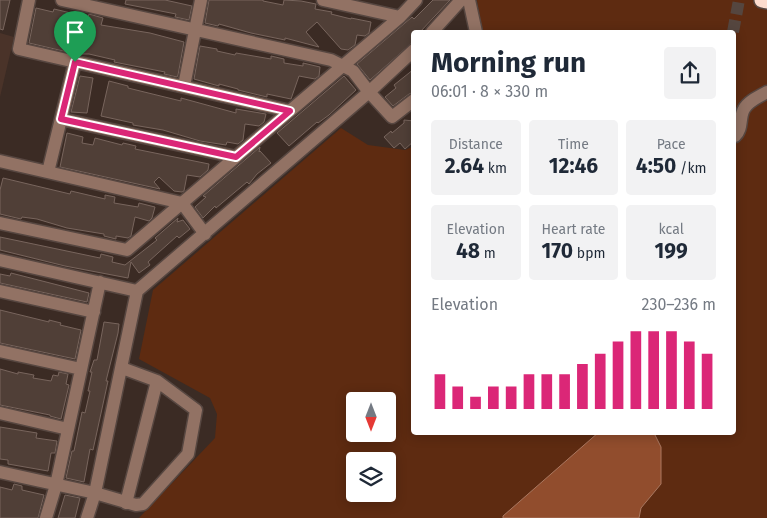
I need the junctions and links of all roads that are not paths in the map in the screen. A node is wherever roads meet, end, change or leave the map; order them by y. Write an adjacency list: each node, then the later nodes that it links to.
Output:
1 (30, 0): 15 (street)
2 (62, 0): 11 (street)
3 (202, 0): 11 (street)
4 (323, 0): 10 (street)
5 (416, 0): 10 (street)
6 (461, 0): 12 (street)
7 (469, 0): 13 (street)
8 (762, 0): 9 (highway)
9 (767, 1)
10 (400, 17): 16 (street)
11 (195, 30): 16 (street); 17 (street)
12 (434, 30)
13 (476, 30)
14 (411, 53): 18 (street)
15 (75, 62): 17 (street); 22 (street)
16 (343, 65): 18 (street); 21 (street)
17 (184, 86): 21 (street)
18 (369, 92): 20 (street); 29 (street)
19 (767, 92): 23 (street)
20 (411, 102)
21 (290, 111): 24 (street)
22 (61, 119): 24 (street); 26 (street)
23 (736, 135)
24 (236, 157): 27 (street)
25 (0, 161): 26 (street)
26 (48, 172): 27 (street)
27 (182, 203): 28 (street); 29 (street)
28 (0, 222)
29 (204, 234): 33 (street)
30 (0, 260): 31 (street)
31 (100, 282): 33 (street); 34 (street)
32 (0, 291): 34 (street)
33 (137, 291): 36 (street)
34 (94, 312): 37 (street)
35 (0, 351): 37 (street)
36 (122, 368): 38 (street); 43 (street)
37 (81, 369): 40 (street)
38 (157, 381): 44 (street); 44 (street)
39 (0, 413): 40 (street)
40 (68, 429): 42 (street)
41 (0, 472): 42 (street)
42 (56, 485): 43 (street); 45 (street)
43 (95, 493): 44 (street); 46 (street)
44 (126, 503)
45 (46, 518)
46 (87, 518)

